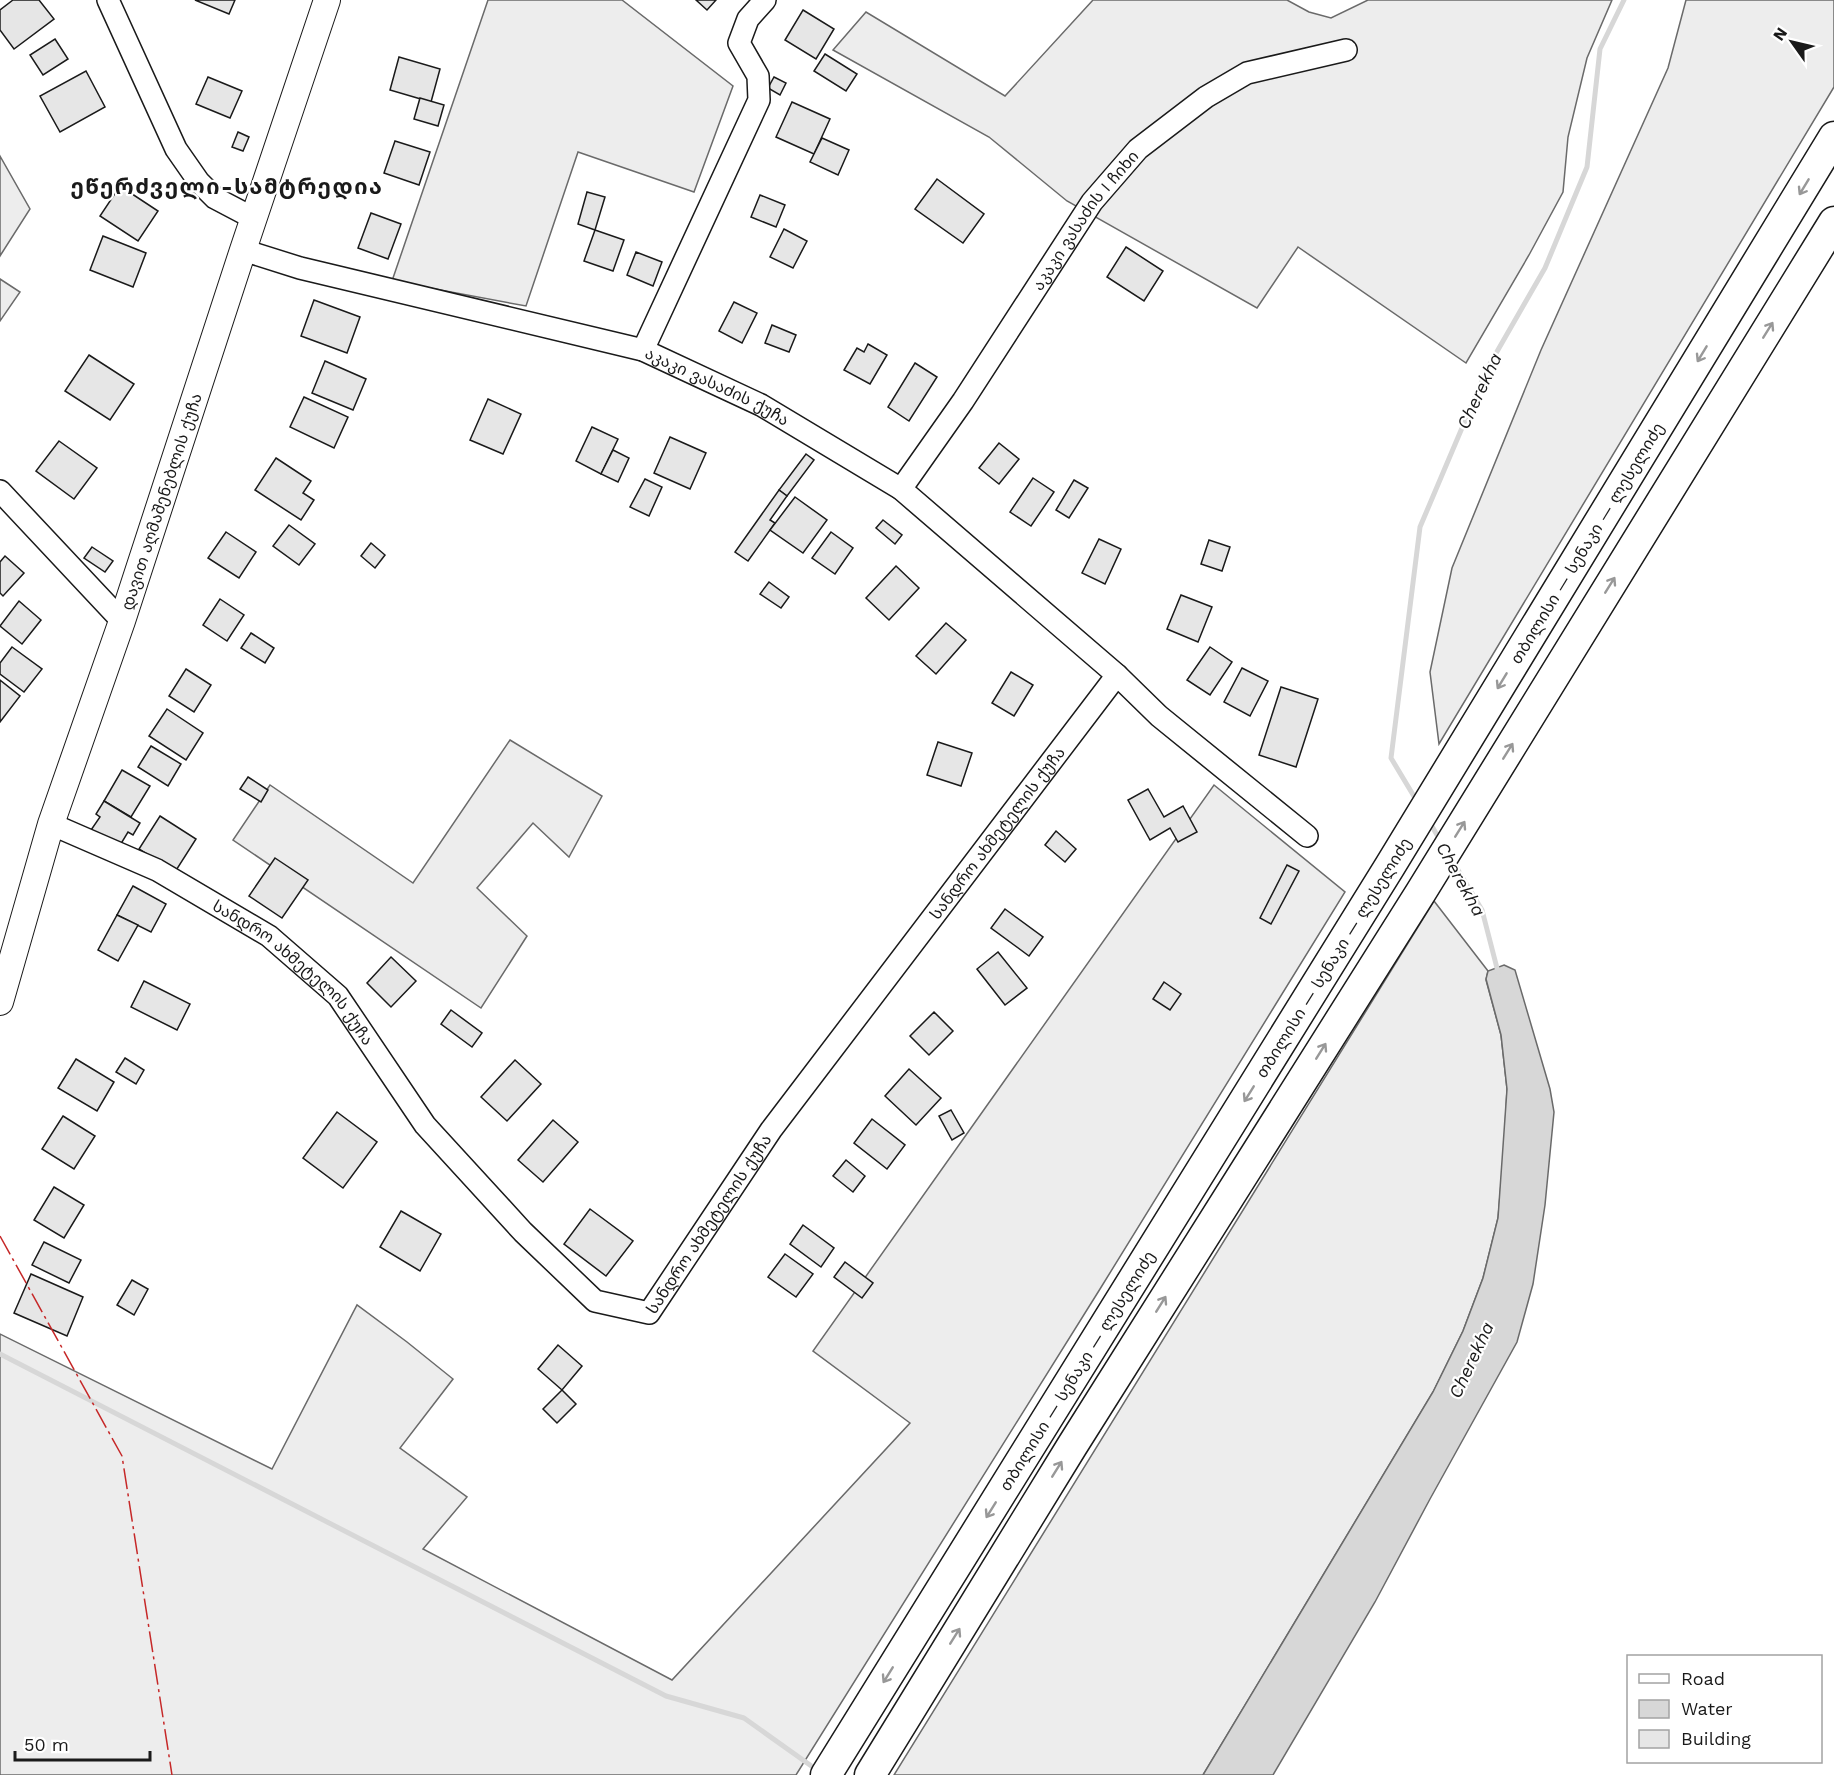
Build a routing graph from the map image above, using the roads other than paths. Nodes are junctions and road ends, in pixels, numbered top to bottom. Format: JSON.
{"nodes":[{"id":1,"x":108,"y":0,"type":"edge"},
{"id":2,"x":327,"y":0,"type":"edge"},
{"id":3,"x":765,"y":0,"type":"edge"},
{"id":4,"x":1346,"y":50,"type":"dead end"},
{"id":5,"x":1834,"y":137,"type":"edge"},
{"id":6,"x":253,"y":218,"type":"junction"},
{"id":7,"x":1834,"y":222,"type":"edge"},
{"id":8,"x":243,"y":250,"type":"junction"},
{"id":9,"x":643,"y":350,"type":"junction"},
{"id":10,"x":901,"y":489,"type":"junction"},
{"id":11,"x":0,"y":491,"type":"edge"},
{"id":12,"x":122,"y":621,"type":"junction"},
{"id":13,"x":1117,"y":675,"type":"junction"},
{"id":14,"x":51,"y":824,"type":"junction"},
{"id":15,"x":1307,"y":836,"type":"dead end"},
{"id":16,"x":0,"y":1002,"type":"edge"},
{"id":17,"x":826,"y":1775,"type":"edge"},
{"id":18,"x":870,"y":1775,"type":"edge"}],
"edges":[{"from":1,"to":6,"type":"street"},
{"from":2,"to":6,"type":"main road","name":"დავით აღმაშენებლის ქუჩა"},
{"from":3,"to":9,"type":"street"},
{"from":4,"to":10,"type":"street","name":"აკაკი ვასაძის I ჩიხი"},
{"from":5,"to":17,"type":"highway","name":"თბილისი — სენაკი — ლესელიძე","one_way":true},
{"from":6,"to":8,"type":"main road","name":"დავით აღმაშენებლის ქუჩა"},
{"from":18,"to":7,"type":"highway","one_way":true},
{"from":8,"to":9,"type":"street","name":"აკაკი ვასაძის ქუჩა"},
{"from":8,"to":12,"type":"main road","name":"დავით აღმაშენებლის ქუჩა"},
{"from":9,"to":10,"type":"street","name":"აკაკი ვასაძის ქუჩა"},
{"from":10,"to":13,"type":"street","name":"აკაკი ვასაძის ქუჩა"},
{"from":11,"to":12,"type":"street"},
{"from":12,"to":14,"type":"main road","name":"დავით აღმაშენებლის ქუჩა"},
{"from":13,"to":14,"type":"street","name":"სანდრო ახმეტელის ქუჩა"},
{"from":13,"to":15,"type":"street","name":"აკაკი ვასაძის ქუჩა"},
{"from":14,"to":16,"type":"main road","name":"დავით აღმაშენებლის ქუჩა"}]}
